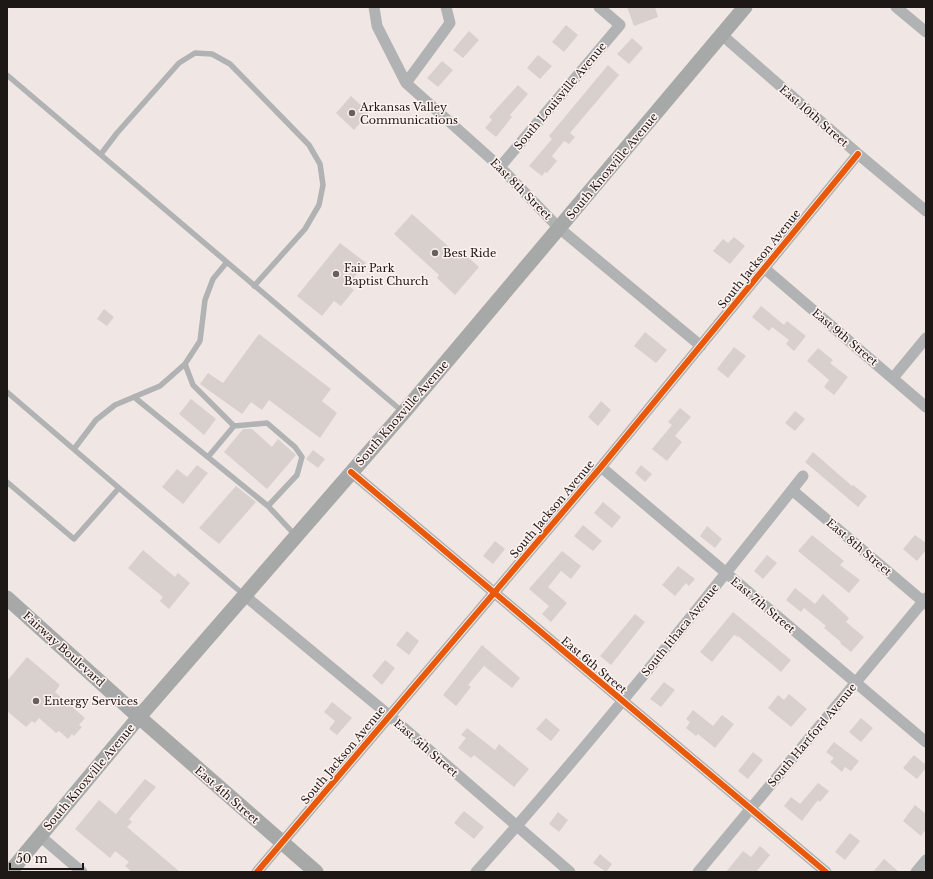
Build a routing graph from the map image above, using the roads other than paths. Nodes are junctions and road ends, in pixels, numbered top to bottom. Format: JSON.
{"nodes":[{"id":1,"x":374,"y":7,"type":"edge"},
{"id":2,"x":446,"y":7,"type":"edge"},
{"id":3,"x":599,"y":7,"type":"edge"},
{"id":4,"x":746,"y":7,"type":"edge"},
{"id":5,"x":896,"y":7,"type":"edge"},
{"id":6,"x":926,"y":32,"type":"edge"},
{"id":7,"x":722,"y":35,"type":"junction"},
{"id":8,"x":7,"y":74,"type":"edge"},
{"id":9,"x":406,"y":84,"type":"junction"},
{"id":10,"x":101,"y":154,"type":"junction"},
{"id":11,"x":858,"y":154,"type":"junction"},
{"id":12,"x":500,"y":167,"type":"junction"},
{"id":13,"x":926,"y":211,"type":"edge"},
{"id":14,"x":559,"y":228,"type":"junction"},
{"id":15,"x":227,"y":262,"type":"junction"},
{"id":16,"x":764,"y":268,"type":"junction"},
{"id":17,"x":254,"y":286,"type":"junction"},
{"id":18,"x":926,"y":338,"type":"edge"},
{"id":19,"x":701,"y":346,"type":"junction"},
{"id":20,"x":185,"y":364,"type":"junction"},
{"id":21,"x":893,"y":378,"type":"junction"},
{"id":22,"x":7,"y":392,"type":"edge"},
{"id":23,"x":134,"y":397,"type":"junction"},
{"id":24,"x":926,"y":406,"type":"edge"},
{"id":25,"x":404,"y":412,"type":"junction"},
{"id":26,"x":234,"y":426,"type":"junction"},
{"id":27,"x":74,"y":449,"type":"junction"},
{"id":28,"x":208,"y":457,"type":"junction"},
{"id":29,"x":601,"y":467,"type":"junction"},
{"id":30,"x":350,"y":472,"type":"junction"},
{"id":31,"x":803,"y":476,"type":"dead end"},
{"id":32,"x":7,"y":482,"type":"edge"},
{"id":33,"x":120,"y":488,"type":"junction"},
{"id":34,"x":792,"y":490,"type":"junction"},
{"id":35,"x":268,"y":506,"type":"junction"},
{"id":36,"x":296,"y":536,"type":"junction"},
{"id":37,"x":726,"y":573,"type":"junction"},
{"id":38,"x":494,"y":593,"type":"junction"},
{"id":39,"x":244,"y":595,"type":"junction"},
{"id":40,"x":7,"y":598,"type":"edge"},
{"id":41,"x":925,"y":601,"type":"edge"},
{"id":42,"x":856,"y":683,"type":"junction"},
{"id":43,"x":622,"y":701,"type":"junction"},
{"id":44,"x":390,"y":716,"type":"junction"},
{"id":45,"x":139,"y":717,"type":"junction"},
{"id":46,"x":926,"y":742,"type":"edge"},
{"id":47,"x":751,"y":809,"type":"junction"},
{"id":48,"x":516,"y":827,"type":"junction"},
{"id":49,"x":40,"y":836,"type":"junction"},
{"id":50,"x":281,"y":843,"type":"junction"},
{"id":51,"x":926,"y":860,"type":"edge"},
{"id":52,"x":10,"y":872,"type":"edge"},
{"id":53,"x":82,"y":872,"type":"edge"},
{"id":54,"x":257,"y":872,"type":"edge"},
{"id":55,"x":316,"y":872,"type":"edge"},
{"id":56,"x":476,"y":872,"type":"edge"},
{"id":57,"x":570,"y":872,"type":"edge"},
{"id":58,"x":698,"y":872,"type":"edge"},
{"id":59,"x":826,"y":872,"type":"edge"},
{"id":60,"x":916,"y":872,"type":"edge"}],
"edges":[{"from":1,"to":9,"type":"street","name":"East 8th Street"},
{"from":2,"to":9,"type":"street"},
{"from":3,"to":12,"type":"street","name":"South Louisville Avenue"},
{"from":4,"to":7,"type":"main road","name":"South Knoxville Avenue"},
{"from":5,"to":6,"type":"street"},
{"from":7,"to":11,"type":"street","name":"East 10th Street"},
{"from":7,"to":14,"type":"main road","name":"South Knoxville Avenue"},
{"from":8,"to":10,"type":"lane"},
{"from":9,"to":12,"type":"street","name":"East 8th Street"},
{"from":10,"to":15,"type":"lane"},
{"from":10,"to":17,"type":"lane"},
{"from":11,"to":13,"type":"street","name":"East 10th Street"},
{"from":11,"to":16,"type":"street","name":"South Jackson Avenue"},
{"from":12,"to":14,"type":"street","name":"East 8th Street"},
{"from":14,"to":19,"type":"street","name":"East 8th Street"},
{"from":14,"to":25,"type":"main road","name":"South Knoxville Avenue"},
{"from":15,"to":17,"type":"lane"},
{"from":15,"to":20,"type":"lane"},
{"from":16,"to":19,"type":"street","name":"South Jackson Avenue"},
{"from":16,"to":21,"type":"street","name":"East 9th Street"},
{"from":17,"to":25,"type":"lane"},
{"from":18,"to":21,"type":"street"},
{"from":19,"to":29,"type":"street","name":"South Jackson Avenue"},
{"from":20,"to":23,"type":"lane"},
{"from":20,"to":26,"type":"lane"},
{"from":21,"to":24,"type":"street","name":"East 9th Street"},
{"from":22,"to":27,"type":"lane"},
{"from":23,"to":27,"type":"lane"},
{"from":23,"to":28,"type":"lane"},
{"from":25,"to":30,"type":"main road","name":"South Knoxville Avenue"},
{"from":26,"to":28,"type":"lane"},
{"from":26,"to":35,"type":"lane"},
{"from":27,"to":33,"type":"lane"},
{"from":28,"to":35,"type":"lane"},
{"from":29,"to":37,"type":"street","name":"East 7th Street"},
{"from":29,"to":38,"type":"street","name":"South Jackson Avenue"},
{"from":30,"to":36,"type":"main road","name":"South Knoxville Avenue"},
{"from":30,"to":38,"type":"street","name":"East 6th Street"},
{"from":31,"to":34,"type":"street","name":"South Ithaca Avenue"},
{"from":32,"to":33,"type":"lane"},
{"from":33,"to":39,"type":"lane"},
{"from":34,"to":37,"type":"street","name":"South Ithaca Avenue"},
{"from":34,"to":41,"type":"street","name":"East 8th Street"},
{"from":35,"to":36,"type":"lane"},
{"from":36,"to":39,"type":"main road","name":"South Knoxville Avenue"},
{"from":37,"to":42,"type":"street","name":"East 7th Street"},
{"from":37,"to":43,"type":"street","name":"South Ithaca Avenue"},
{"from":38,"to":43,"type":"street","name":"East 6th Street"},
{"from":38,"to":44,"type":"street","name":"South Jackson Avenue"},
{"from":39,"to":44,"type":"street","name":"East 5th Street"},
{"from":39,"to":45,"type":"main road","name":"South Knoxville Avenue"},
{"from":40,"to":45,"type":"main road","name":"Fairway Boulevard"},
{"from":41,"to":42,"type":"street","name":"South Hartford Avenue"},
{"from":42,"to":46,"type":"street","name":"East 7th Street"},
{"from":42,"to":47,"type":"street","name":"South Hartford Avenue"},
{"from":43,"to":47,"type":"street","name":"East 6th Street"},
{"from":43,"to":48,"type":"street","name":"South Ithaca Avenue"},
{"from":44,"to":48,"type":"street","name":"East 5th Street"},
{"from":44,"to":50,"type":"street","name":"South Jackson Avenue"},
{"from":45,"to":49,"type":"main road","name":"South Knoxville Avenue"},
{"from":45,"to":50,"type":"main road","name":"East 4th Street"},
{"from":47,"to":58,"type":"street","name":"South Hartford Avenue"},
{"from":47,"to":59,"type":"street","name":"East 6th Street"},
{"from":48,"to":56,"type":"street","name":"South Ithaca Avenue"},
{"from":48,"to":57,"type":"street","name":"East 5th Street"},
{"from":49,"to":52,"type":"main road","name":"South Knoxville Avenue"},
{"from":49,"to":53,"type":"street"},
{"from":50,"to":54,"type":"street","name":"South Jackson Avenue"},
{"from":50,"to":55,"type":"main road","name":"East 4th Street"},
{"from":51,"to":60,"type":"street"}]}
